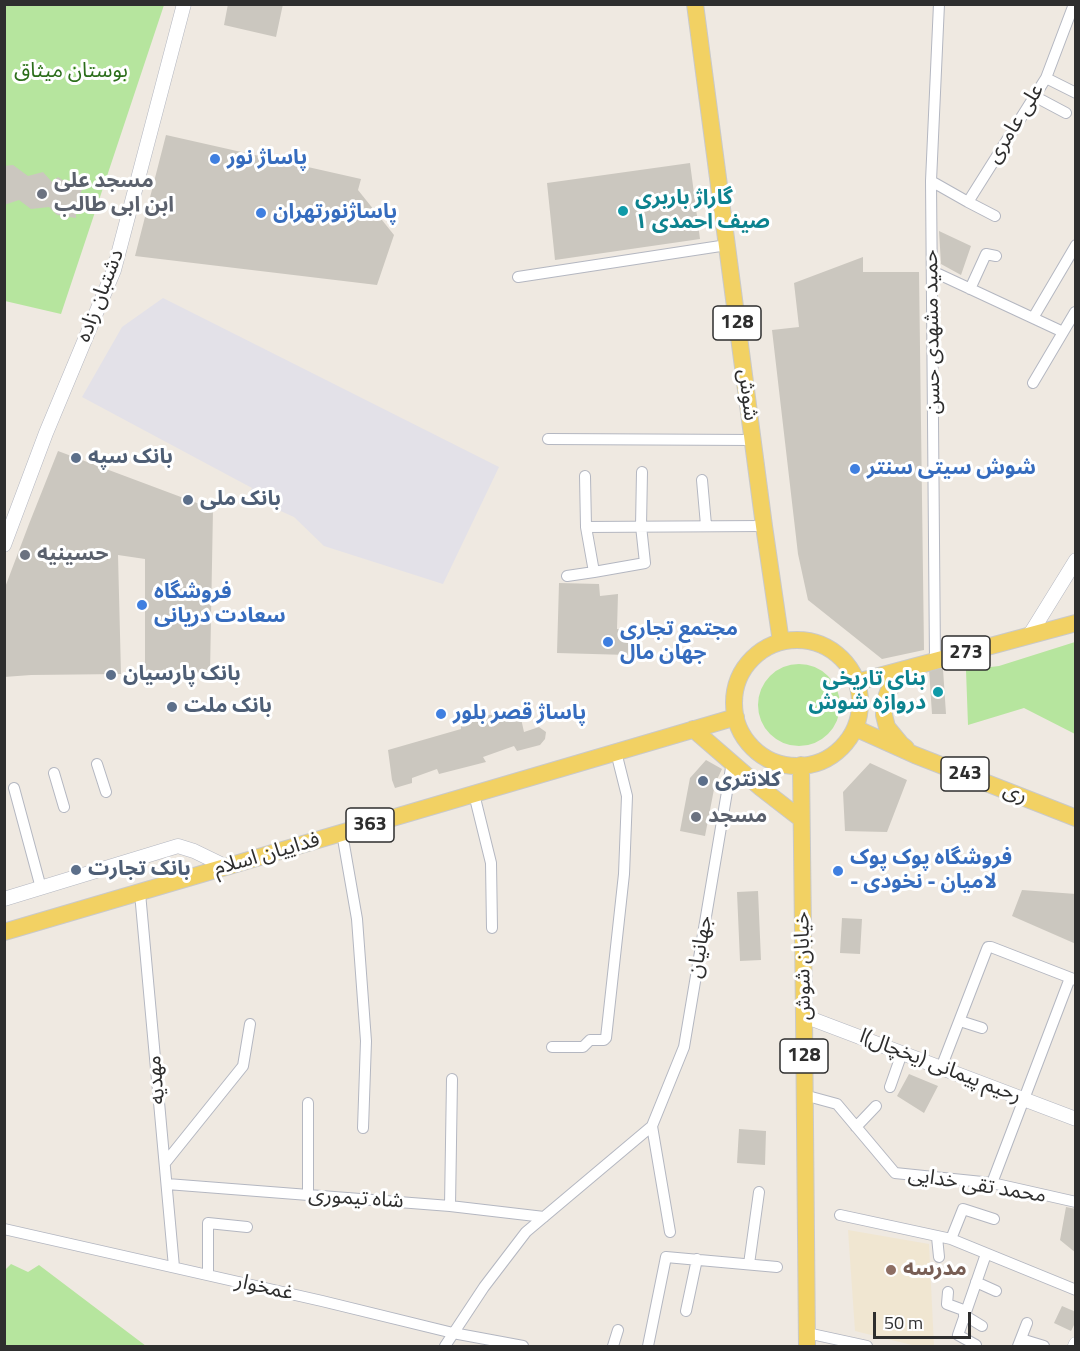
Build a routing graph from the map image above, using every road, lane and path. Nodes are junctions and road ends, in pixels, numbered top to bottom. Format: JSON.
{"nodes":[{"id":1,"x":184,"y":4,"type":"edge"},
{"id":2,"x":695,"y":4,"type":"edge"},
{"id":3,"x":939,"y":4,"type":"edge"},
{"id":4,"x":1074,"y":4,"type":"edge"},
{"id":5,"x":1046,"y":78,"type":"junction"},
{"id":6,"x":1076,"y":93,"type":"edge"},
{"id":7,"x":1034,"y":96,"type":"junction"},
{"id":8,"x":1066,"y":113,"type":"dead end"},
{"id":9,"x":931,"y":181,"type":"junction"},
{"id":10,"x":968,"y":202,"type":"junction"},
{"id":11,"x":995,"y":216,"type":"dead end"},
{"id":12,"x":1076,"y":244,"type":"edge"},
{"id":13,"x":727,"y":245,"type":"junction"},
{"id":14,"x":996,"y":256,"type":"dead end"},
{"id":15,"x":932,"y":271,"type":"junction"},
{"id":16,"x":518,"y":277,"type":"dead end"},
{"id":17,"x":970,"y":288,"type":"junction"},
{"id":18,"x":1075,"y":312,"type":"edge"},
{"id":19,"x":1033,"y":318,"type":"junction"},
{"id":20,"x":1064,"y":332,"type":"junction"},
{"id":21,"x":1033,"y":383,"type":"dead end"},
{"id":22,"x":548,"y":440,"type":"dead end"},
{"id":23,"x":752,"y":440,"type":"junction"},
{"id":24,"x":642,"y":472,"type":"dead end"},
{"id":25,"x":585,"y":476,"type":"dead end"},
{"id":26,"x":702,"y":480,"type":"dead end"},
{"id":27,"x":706,"y":525,"type":"junction"},
{"id":28,"x":586,"y":526,"type":"junction"},
{"id":29,"x":641,"y":526,"type":"junction"},
{"id":30,"x":764,"y":526,"type":"junction"},
{"id":31,"x":4,"y":545,"type":"edge"},
{"id":32,"x":1076,"y":560,"type":"edge"},
{"id":33,"x":594,"y":572,"type":"junction"},
{"id":34,"x":567,"y":576,"type":"dead end"},
{"id":35,"x":1076,"y":623,"type":"edge"},
{"id":36,"x":1029,"y":636,"type":"junction"},
{"id":37,"x":781,"y":642,"type":"junction"},
{"id":38,"x":936,"y":661,"type":"junction"},
{"id":39,"x":914,"y":666,"type":"junction"},
{"id":40,"x":857,"y":682,"type":"junction"},
{"id":41,"x":736,"y":717,"type":"junction"},
{"id":42,"x":855,"y":728,"type":"junction"},
{"id":43,"x":693,"y":729,"type":"junction"},
{"id":44,"x":616,"y":752,"type":"junction"},
{"id":45,"x":915,"y":755,"type":"junction"},
{"id":46,"x":732,"y":762,"type":"junction"},
{"id":47,"x":97,"y":764,"type":"dead end"},
{"id":48,"x":801,"y":765,"type":"junction"},
{"id":49,"x":54,"y":773,"type":"dead end"},
{"id":50,"x":14,"y":788,"type":"dead end"},
{"id":51,"x":106,"y":792,"type":"dead end"},
{"id":52,"x":474,"y":794,"type":"junction"},
{"id":53,"x":64,"y":807,"type":"dead end"},
{"id":54,"x":1076,"y":818,"type":"edge"},
{"id":55,"x":801,"y":819,"type":"junction"},
{"id":56,"x":342,"y":833,"type":"junction"},
{"id":57,"x":227,"y":867,"type":"junction"},
{"id":58,"x":41,"y":888,"type":"junction"},
{"id":59,"x":140,"y":893,"type":"junction"},
{"id":60,"x":4,"y":899,"type":"edge"},
{"id":61,"x":492,"y":928,"type":"dead end"},
{"id":62,"x":4,"y":932,"type":"edge"},
{"id":63,"x":1073,"y":979,"type":"edge"},
{"id":64,"x":804,"y":1016,"type":"junction"},
{"id":65,"x":960,"y":1021,"type":"junction"},
{"id":66,"x":250,"y":1024,"type":"dead end"},
{"id":67,"x":982,"y":1028,"type":"dead end"},
{"id":68,"x":552,"y":1047,"type":"dead end"},
{"id":69,"x":903,"y":1053,"type":"junction"},
{"id":70,"x":941,"y":1068,"type":"junction"},
{"id":71,"x":452,"y":1079,"type":"dead end"},
{"id":72,"x":890,"y":1086,"type":"dead end"},
{"id":73,"x":804,"y":1095,"type":"junction"},
{"id":74,"x":1023,"y":1099,"type":"junction"},
{"id":75,"x":308,"y":1103,"type":"dead end"},
{"id":76,"x":876,"y":1106,"type":"dead end"},
{"id":77,"x":1076,"y":1119,"type":"edge"},
{"id":78,"x":652,"y":1126,"type":"junction"},
{"id":79,"x":856,"y":1127,"type":"junction"},
{"id":80,"x":363,"y":1128,"type":"dead end"},
{"id":81,"x":165,"y":1163,"type":"junction"},
{"id":82,"x":992,"y":1183,"type":"junction"},
{"id":83,"x":167,"y":1184,"type":"junction"},
{"id":84,"x":759,"y":1192,"type":"dead end"},
{"id":85,"x":308,"y":1195,"type":"junction"},
{"id":86,"x":1076,"y":1202,"type":"edge"},
{"id":87,"x":450,"y":1206,"type":"junction"},
{"id":88,"x":840,"y":1215,"type":"dead end"},
{"id":89,"x":544,"y":1217,"type":"junction"},
{"id":90,"x":994,"y":1219,"type":"dead end"},
{"id":91,"x":247,"y":1227,"type":"dead end"},
{"id":92,"x":6,"y":1231,"type":"edge"},
{"id":93,"x":670,"y":1232,"type":"dead end"},
{"id":94,"x":937,"y":1237,"type":"junction"},
{"id":95,"x":951,"y":1239,"type":"junction"},
{"id":96,"x":986,"y":1254,"type":"junction"},
{"id":97,"x":939,"y":1257,"type":"dead end"},
{"id":98,"x":697,"y":1259,"type":"junction"},
{"id":99,"x":748,"y":1264,"type":"junction"},
{"id":100,"x":174,"y":1267,"type":"junction"},
{"id":101,"x":777,"y":1267,"type":"dead end"},
{"id":102,"x":208,"y":1275,"type":"junction"},
{"id":103,"x":976,"y":1282,"type":"junction"},
{"id":104,"x":1076,"y":1290,"type":"edge"},
{"id":105,"x":996,"y":1291,"type":"dead end"},
{"id":106,"x":948,"y":1292,"type":"dead end"},
{"id":107,"x":686,"y":1311,"type":"dead end"},
{"id":108,"x":965,"y":1313,"type":"junction"},
{"id":109,"x":1027,"y":1323,"type":"dead end"},
{"id":110,"x":982,"y":1326,"type":"dead end"},
{"id":111,"x":618,"y":1330,"type":"dead end"},
{"id":112,"x":453,"y":1333,"type":"junction"},
{"id":113,"x":807,"y":1340,"type":"edge"},
{"id":114,"x":963,"y":1343,"type":"edge"},
{"id":115,"x":1019,"y":1343,"type":"edge"},
{"id":116,"x":498,"y":1344,"type":"edge"},
{"id":117,"x":976,"y":1344,"type":"dead end"},
{"id":118,"x":865,"y":1346,"type":"edge"},
{"id":119,"x":445,"y":1347,"type":"edge"},
{"id":120,"x":523,"y":1347,"type":"edge"},
{"id":121,"x":613,"y":1347,"type":"edge"},
{"id":122,"x":648,"y":1347,"type":"edge"},
{"id":123,"x":1044,"y":1347,"type":"edge"}],
"edges":[{"from":1,"to":31,"type":"street","name":"دشتبان زاده"},
{"from":2,"to":13,"type":"main road","name":"شوش","number":"128"},
{"from":3,"to":9,"type":"street","name":"حمید مشهدی حسن"},
{"from":4,"to":5,"type":"street","name":"علی عامری"},
{"from":5,"to":6,"type":"street"},
{"from":5,"to":7,"type":"street","name":"علی عامری"},
{"from":7,"to":8,"type":"street"},
{"from":7,"to":10,"type":"street","name":"علی عامری"},
{"from":9,"to":10,"type":"street"},
{"from":9,"to":15,"type":"street","name":"حمید مشهدی حسن"},
{"from":10,"to":11,"type":"street"},
{"from":12,"to":19,"type":"street"},
{"from":13,"to":16,"type":"street"},
{"from":13,"to":23,"type":"main road","name":"شوش","number":"128"},
{"from":14,"to":17,"type":"street"},
{"from":15,"to":17,"type":"street"},
{"from":15,"to":38,"type":"street","name":"حمید مشهدی حسن"},
{"from":17,"to":19,"type":"street"},
{"from":18,"to":20,"type":"street"},
{"from":19,"to":20,"type":"street"},
{"from":20,"to":21,"type":"street"},
{"from":22,"to":23,"type":"street"},
{"from":23,"to":30,"type":"main road","name":"شوش","number":"128"},
{"from":24,"to":29,"type":"street"},
{"from":25,"to":28,"type":"street"},
{"from":26,"to":27,"type":"street"},
{"from":27,"to":29,"type":"street"},
{"from":27,"to":30,"type":"street"},
{"from":28,"to":29,"type":"street"},
{"from":28,"to":33,"type":"street"},
{"from":29,"to":33,"type":"street"},
{"from":30,"to":37,"type":"main road","name":"شوش","number":"128"},
{"from":32,"to":36,"type":"street"},
{"from":33,"to":34,"type":"street"},
{"from":35,"to":36,"type":"main road","number":"273"},
{"from":36,"to":38,"type":"main road","number":"273"},
{"from":37,"to":40,"type":"main road"},
{"from":37,"to":41,"type":"main road"},
{"from":38,"to":39,"type":"main road","number":"273"},
{"from":39,"to":40,"type":"main road","number":"273"},
{"from":39,"to":45,"type":"main road"},
{"from":40,"to":42,"type":"main road"},
{"from":41,"to":43,"type":"main road","name":"فداییان اسلام","number":"363"},
{"from":41,"to":48,"type":"main road"},
{"from":42,"to":45,"type":"main road","name":"ری","number":"243"},
{"from":42,"to":48,"type":"main road"},
{"from":43,"to":44,"type":"main road","name":"فداییان اسلام","number":"363"},
{"from":43,"to":46,"type":"main road"},
{"from":44,"to":52,"type":"main road","name":"فداییان اسلام","number":"363"},
{"from":44,"to":68,"type":"street"},
{"from":45,"to":54,"type":"main road","name":"ری","number":"243"},
{"from":46,"to":55,"type":"main road"},
{"from":46,"to":78,"type":"street","name":"جهانیان"},
{"from":47,"to":51,"type":"street"},
{"from":48,"to":55,"type":"main road","name":"خیابان شوش","number":"128"},
{"from":49,"to":53,"type":"street"},
{"from":50,"to":58,"type":"street"},
{"from":52,"to":56,"type":"main road","name":"فداییان اسلام","number":"363"},
{"from":52,"to":61,"type":"street"},
{"from":55,"to":64,"type":"main road","name":"خیابان شوش","number":"128"},
{"from":56,"to":57,"type":"main road","name":"فداییان اسلام","number":"363"},
{"from":56,"to":80,"type":"street"},
{"from":57,"to":58,"type":"street"},
{"from":57,"to":59,"type":"main road","name":"فداییان اسلام","number":"363"},
{"from":58,"to":60,"type":"street"},
{"from":59,"to":62,"type":"main road","name":"فداییان اسلام","number":"363"},
{"from":59,"to":81,"type":"street","name":"مهدیه"},
{"from":63,"to":65,"type":"street"},
{"from":63,"to":74,"type":"street"},
{"from":64,"to":69,"type":"street","name":"رحیم پیمانی (یخچال)ا"},
{"from":64,"to":73,"type":"main road","name":"خیابان شوش","number":"128"},
{"from":65,"to":67,"type":"street"},
{"from":65,"to":70,"type":"street"},
{"from":66,"to":81,"type":"street"},
{"from":69,"to":70,"type":"street","name":"رحیم پیمانی (یخچال)ا"},
{"from":69,"to":72,"type":"street"},
{"from":70,"to":74,"type":"street","name":"رحیم پیمانی (یخچال)ا"},
{"from":71,"to":87,"type":"street"},
{"from":73,"to":79,"type":"street","name":"محمد تقی خدایی"},
{"from":73,"to":113,"type":"main road","name":"خیابان شوش","number":"128"},
{"from":74,"to":77,"type":"street","name":"رحیم پیمانی (یخچال)ا"},
{"from":74,"to":82,"type":"street"},
{"from":75,"to":85,"type":"street"},
{"from":76,"to":79,"type":"street"},
{"from":78,"to":89,"type":"street","name":"جهانیان"},
{"from":78,"to":93,"type":"street"},
{"from":79,"to":82,"type":"street","name":"محمد تقی خدایی"},
{"from":81,"to":83,"type":"street","name":"مهدیه"},
{"from":82,"to":86,"type":"street","name":"محمد تقی خدایی"},
{"from":83,"to":85,"type":"street","name":"شاه تیموری"},
{"from":83,"to":100,"type":"street","name":"مهدیه"},
{"from":84,"to":99,"type":"street"},
{"from":85,"to":87,"type":"street","name":"شاه تیموری"},
{"from":87,"to":89,"type":"street","name":"شاه تیموری"},
{"from":88,"to":94,"type":"street"},
{"from":89,"to":112,"type":"street","name":"جهانیان"},
{"from":90,"to":95,"type":"street"},
{"from":91,"to":102,"type":"street"},
{"from":92,"to":100,"type":"street","name":"غمخوار"},
{"from":94,"to":95,"type":"street"},
{"from":94,"to":97,"type":"street"},
{"from":95,"to":96,"type":"street"},
{"from":96,"to":103,"type":"street"},
{"from":96,"to":104,"type":"street"},
{"from":98,"to":99,"type":"street"},
{"from":98,"to":107,"type":"street"},
{"from":98,"to":122,"type":"street"},
{"from":99,"to":101,"type":"street"},
{"from":100,"to":102,"type":"street","name":"غمخوار"},
{"from":102,"to":112,"type":"street","name":"غمخوار"},
{"from":103,"to":105,"type":"street"},
{"from":103,"to":108,"type":"street"},
{"from":106,"to":108,"type":"street"},
{"from":108,"to":110,"type":"street"},
{"from":108,"to":114,"type":"street"},
{"from":109,"to":115,"type":"street"},
{"from":111,"to":121,"type":"street"},
{"from":112,"to":116,"type":"street","name":"غمخوار"},
{"from":112,"to":119,"type":"street","name":"جهانیان"},
{"from":113,"to":118,"type":"street"},
{"from":114,"to":117,"type":"street"},
{"from":115,"to":123,"type":"street"},
{"from":116,"to":120,"type":"street","name":"غمخوار"}]}
